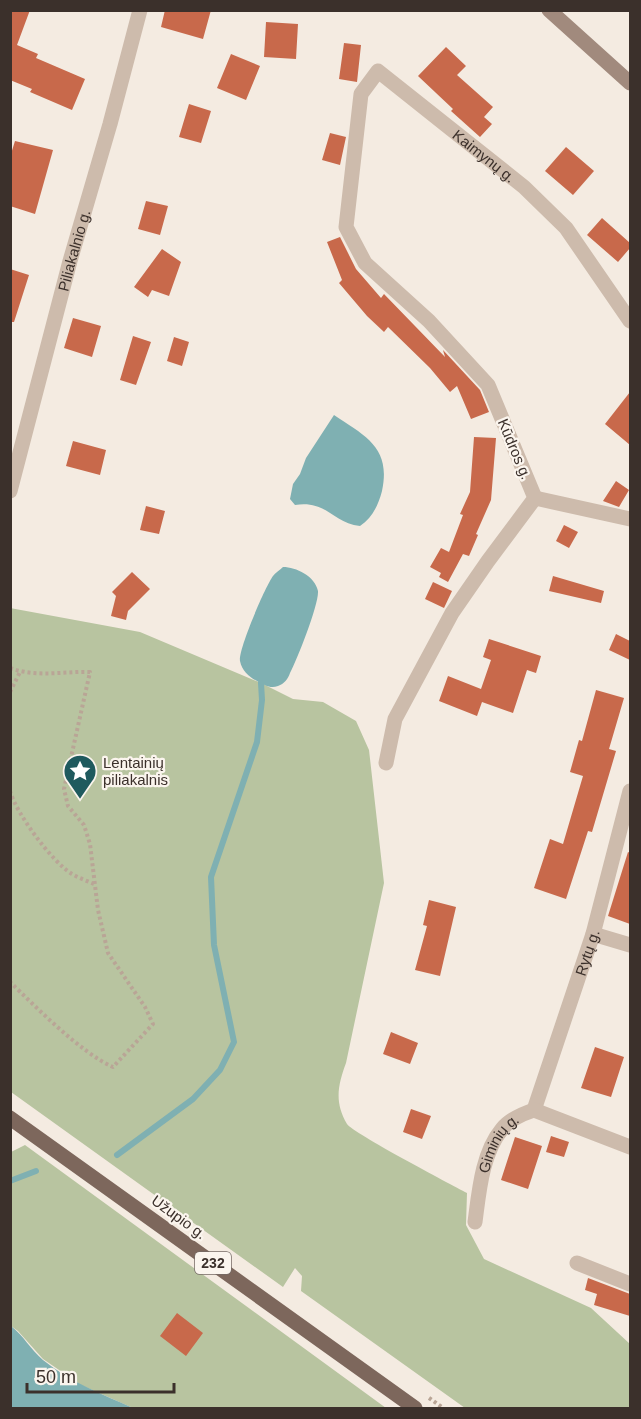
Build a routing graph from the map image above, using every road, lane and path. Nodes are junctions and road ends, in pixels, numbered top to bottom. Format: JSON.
{"nodes":[{"id":1,"x":140,"y":10,"type":"edge"},
{"id":2,"x":549,"y":10,"type":"edge"},
{"id":3,"x":630,"y":83,"type":"edge"},
{"id":4,"x":353,"y":151,"type":"joint"},
{"id":5,"x":630,"y":321,"type":"edge"},
{"id":6,"x":10,"y":491,"type":"edge"},
{"id":7,"x":535,"y":498,"type":"junction"},
{"id":8,"x":630,"y":519,"type":"edge"},
{"id":9,"x":10,"y":668,"type":"edge"},
{"id":10,"x":20,"y":672,"type":"junction"},
{"id":11,"x":10,"y":692,"type":"edge"},
{"id":12,"x":386,"y":763,"type":"dead end"},
{"id":13,"x":10,"y":790,"type":"edge"},
{"id":14,"x":630,"y":791,"type":"edge"},
{"id":15,"x":94,"y":884,"type":"junction"},
{"id":16,"x":593,"y":934,"type":"junction"},
{"id":17,"x":630,"y":945,"type":"edge"},
{"id":18,"x":10,"y":982,"type":"edge"},
{"id":19,"x":534,"y":1110,"type":"junction"},
{"id":20,"x":10,"y":1118,"type":"edge"},
{"id":21,"x":630,"y":1147,"type":"edge"},
{"id":22,"x":474,"y":1222,"type":"dead end"},
{"id":23,"x":577,"y":1263,"type":"dead end"},
{"id":24,"x":630,"y":1284,"type":"edge"},
{"id":25,"x":415,"y":1408,"type":"edge"}],
"edges":[{"from":1,"to":6,"type":"street","name":"Piliakalnio g."},
{"from":2,"to":3,"type":"main road"},
{"from":4,"to":5,"type":"street","name":"Kaimynų g."},
{"from":4,"to":7,"type":"street","name":"Kūdros g."},
{"from":7,"to":8,"type":"street"},
{"from":7,"to":12,"type":"street","name":"Kūdros g."},
{"from":9,"to":10,"type":"path"},
{"from":10,"to":11,"type":"path"},
{"from":10,"to":15,"type":"path"},
{"from":13,"to":15,"type":"path"},
{"from":14,"to":16,"type":"street","name":"Rytų g."},
{"from":15,"to":18,"type":"path"},
{"from":16,"to":17,"type":"street"},
{"from":16,"to":19,"type":"street","name":"Rytų g."},
{"from":19,"to":21,"type":"street","name":"Giminių g."},
{"from":19,"to":22,"type":"street","name":"Giminių g."},
{"from":20,"to":25,"type":"main road","name":"Užupio g.","number":"232"},
{"from":23,"to":24,"type":"street"}]}
